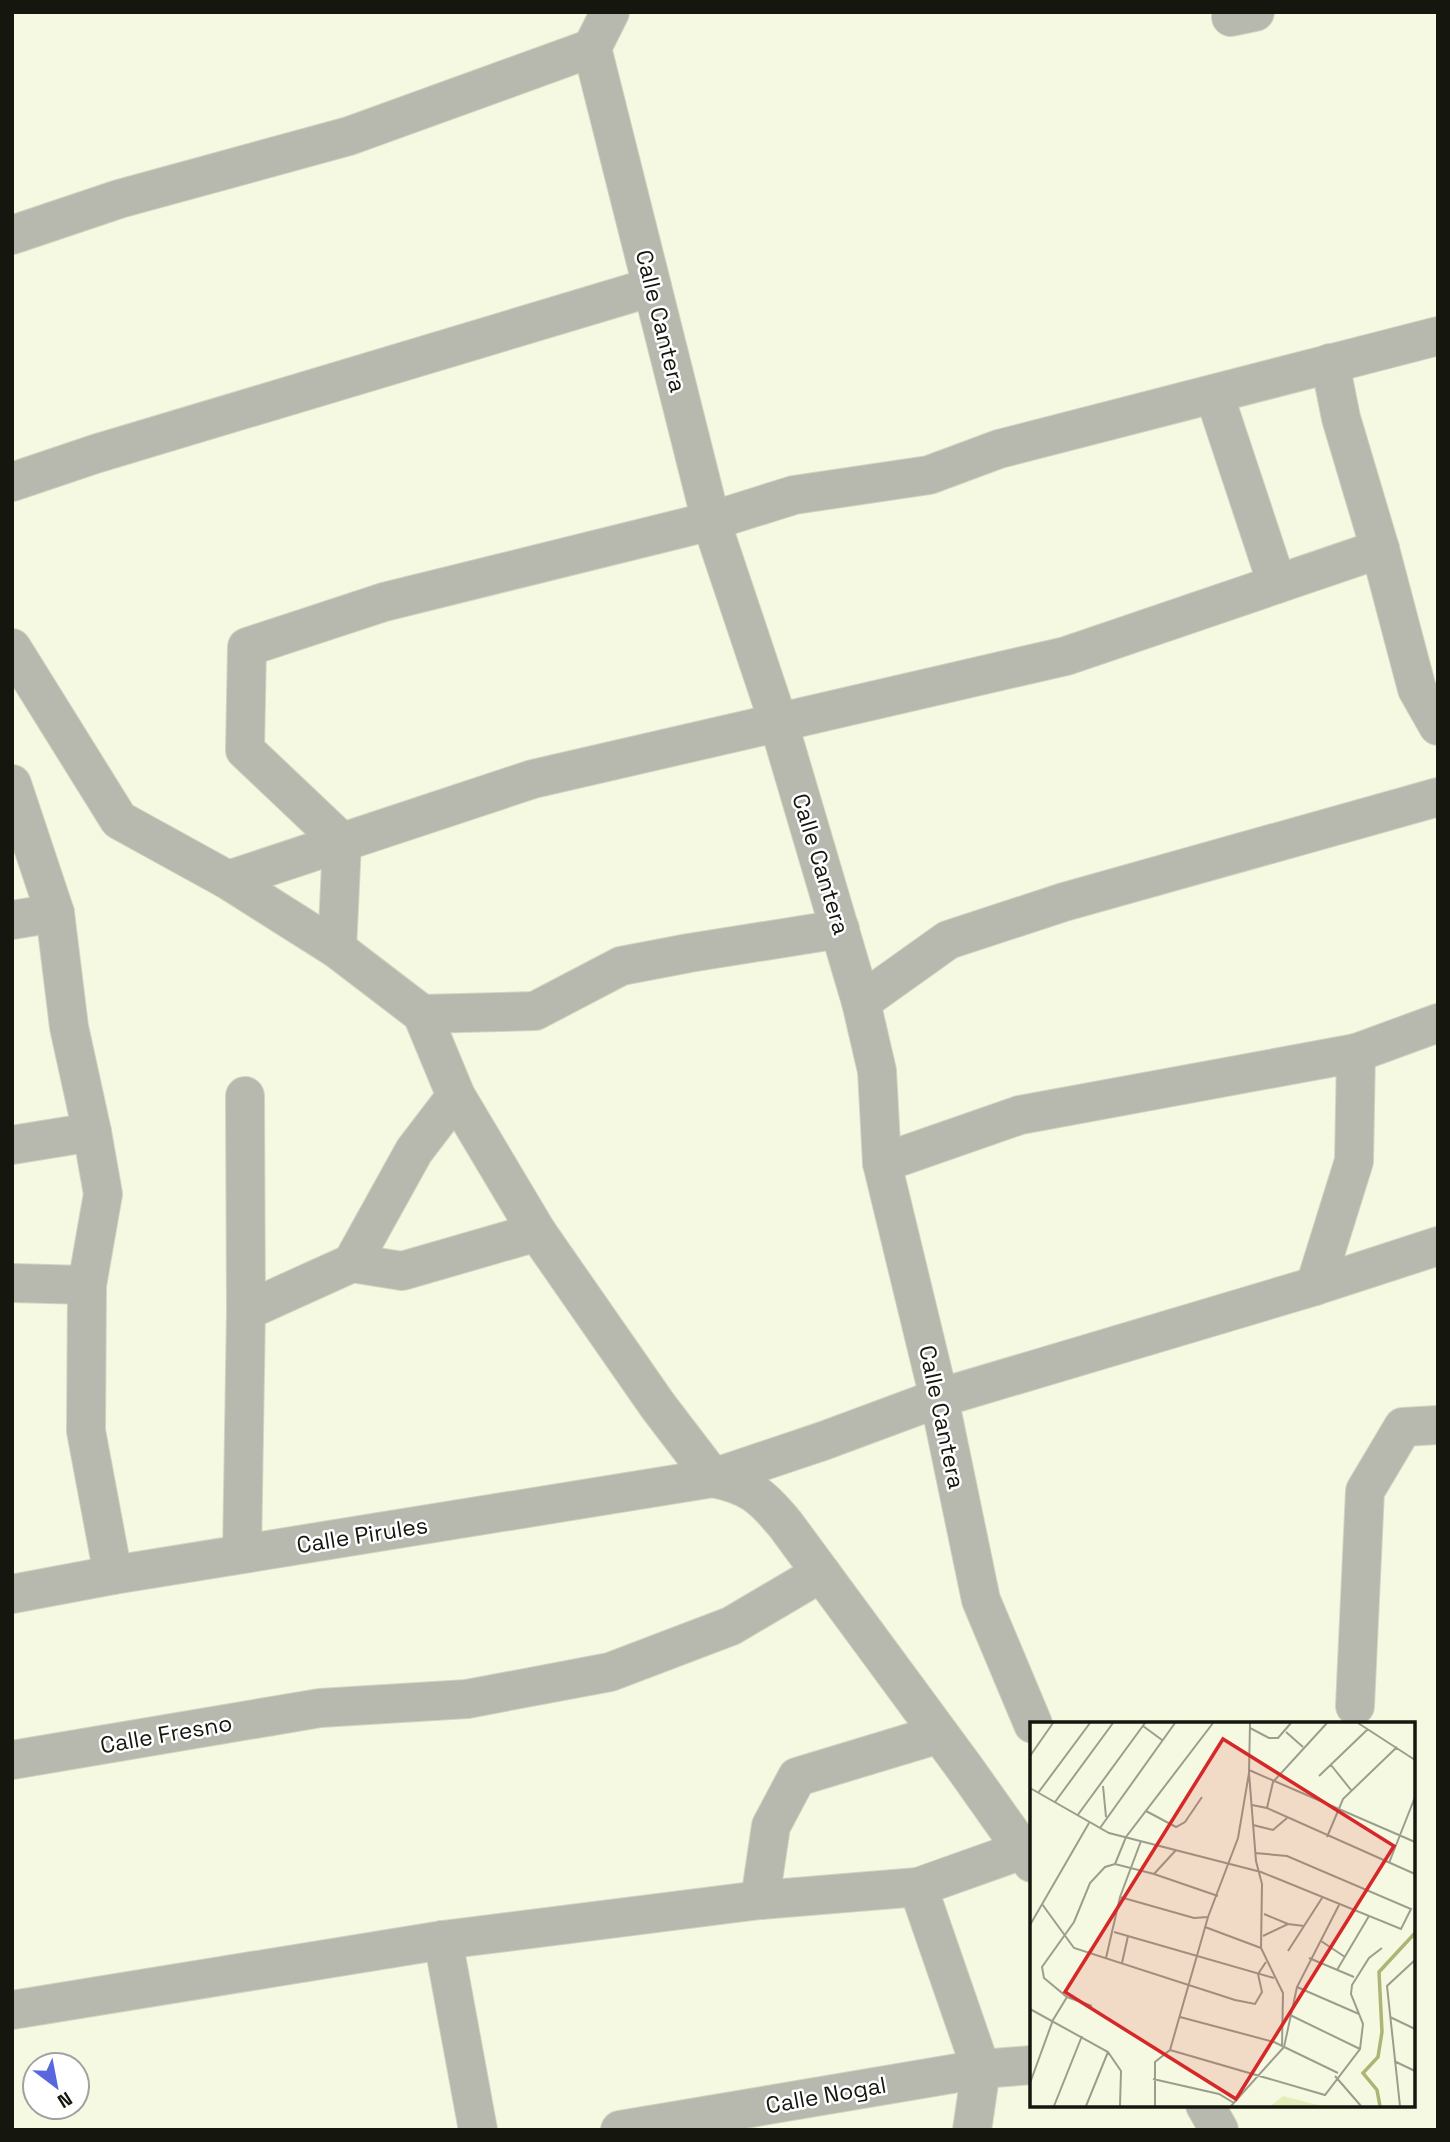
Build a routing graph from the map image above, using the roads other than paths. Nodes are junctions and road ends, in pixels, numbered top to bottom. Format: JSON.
{"nodes":[{"id":1,"x":610,"y":12,"type":"edge"},
{"id":2,"x":592,"y":48,"type":"junction"},
{"id":3,"x":12,"y":235,"type":"edge"},
{"id":4,"x":652,"y":287,"type":"junction"},
{"id":5,"x":1438,"y":336,"type":"edge"},
{"id":6,"x":1330,"y":363,"type":"junction"},
{"id":7,"x":1213,"y":394,"type":"junction"},
{"id":8,"x":12,"y":482,"type":"edge"},
{"id":9,"x":711,"y":520,"type":"junction"},
{"id":10,"x":1380,"y":549,"type":"junction"},
{"id":11,"x":1277,"y":584,"type":"junction"},
{"id":12,"x":12,"y":648,"type":"edge"},
{"id":13,"x":778,"y":721,"type":"junction"},
{"id":14,"x":1438,"y":726,"type":"edge"},
{"id":15,"x":12,"y":784,"type":"edge"},
{"id":16,"x":1438,"y":797,"type":"edge"},
{"id":17,"x":342,"y":842,"type":"junction"},
{"id":18,"x":228,"y":880,"type":"junction"},
{"id":19,"x":55,"y":913,"type":"junction"},
{"id":20,"x":12,"y":920,"type":"edge"},
{"id":21,"x":840,"y":929,"type":"junction"},
{"id":22,"x":337,"y":948,"type":"junction"},
{"id":23,"x":862,"y":1002,"type":"junction"},
{"id":24,"x":422,"y":1014,"type":"junction"},
{"id":25,"x":1438,"y":1023,"type":"edge"},
{"id":26,"x":1356,"y":1053,"type":"junction"},
{"id":27,"x":245,"y":1096,"type":"dead end"},
{"id":28,"x":456,"y":1096,"type":"junction"},
{"id":29,"x":92,"y":1132,"type":"junction"},
{"id":30,"x":12,"y":1145,"type":"edge"},
{"id":31,"x":882,"y":1163,"type":"junction"},
{"id":32,"x":537,"y":1232,"type":"junction"},
{"id":33,"x":1438,"y":1247,"type":"edge"},
{"id":34,"x":352,"y":1263,"type":"junction"},
{"id":35,"x":12,"y":1283,"type":"edge"},
{"id":36,"x":87,"y":1285,"type":"junction"},
{"id":37,"x":1315,"y":1286,"type":"junction"},
{"id":38,"x":246,"y":1311,"type":"junction"},
{"id":39,"x":939,"y":1398,"type":"junction"},
{"id":40,"x":1438,"y":1425,"type":"edge"},
{"id":41,"x":713,"y":1478,"type":"junction"},
{"id":42,"x":242,"y":1554,"type":"junction"},
{"id":43,"x":821,"y":1573,"type":"junction"},
{"id":44,"x":113,"y":1575,"type":"junction"},
{"id":45,"x":12,"y":1594,"type":"edge"},
{"id":46,"x":1354,"y":1706,"type":"dead end"},
{"id":47,"x":1032,"y":1722,"type":"edge"},
{"id":48,"x":939,"y":1734,"type":"junction"},
{"id":49,"x":12,"y":1760,"type":"edge"},
{"id":50,"x":1027,"y":1856,"type":"edge"},
{"id":51,"x":918,"y":1887,"type":"junction"},
{"id":52,"x":760,"y":1900,"type":"junction"},
{"id":53,"x":443,"y":1940,"type":"junction"},
{"id":54,"x":12,"y":2010,"type":"edge"},
{"id":55,"x":1030,"y":2065,"type":"edge"},
{"id":56,"x":981,"y":2069,"type":"junction"},
{"id":57,"x":1206,"y":2107,"type":"edge"},
{"id":58,"x":478,"y":2130,"type":"edge"},
{"id":59,"x":620,"y":2130,"type":"edge"},
{"id":60,"x":972,"y":2130,"type":"edge"},
{"id":61,"x":1219,"y":2130,"type":"edge"}],
"edges":[{"from":1,"to":2,"type":"street"},
{"from":2,"to":3,"type":"street"},
{"from":2,"to":4,"type":"street","name":"Calle Cantera"},
{"from":4,"to":8,"type":"street"},
{"from":4,"to":9,"type":"street","name":"Calle Cantera"},
{"from":5,"to":6,"type":"street"},
{"from":6,"to":7,"type":"street"},
{"from":6,"to":10,"type":"street"},
{"from":7,"to":9,"type":"street"},
{"from":7,"to":11,"type":"street"},
{"from":9,"to":13,"type":"street","name":"Calle Cantera"},
{"from":9,"to":17,"type":"street"},
{"from":10,"to":11,"type":"street"},
{"from":10,"to":14,"type":"street"},
{"from":11,"to":13,"type":"street"},
{"from":12,"to":18,"type":"street"},
{"from":13,"to":17,"type":"street"},
{"from":13,"to":21,"type":"street","name":"Calle Cantera"},
{"from":15,"to":19,"type":"street"},
{"from":16,"to":23,"type":"street"},
{"from":17,"to":18,"type":"street"},
{"from":17,"to":22,"type":"street"},
{"from":18,"to":22,"type":"street"},
{"from":19,"to":20,"type":"street"},
{"from":19,"to":29,"type":"street"},
{"from":21,"to":23,"type":"street","name":"Calle Cantera"},
{"from":21,"to":24,"type":"street"},
{"from":22,"to":24,"type":"street"},
{"from":23,"to":31,"type":"street","name":"Calle Cantera"},
{"from":24,"to":28,"type":"street"},
{"from":25,"to":26,"type":"street"},
{"from":26,"to":31,"type":"street"},
{"from":26,"to":37,"type":"street"},
{"from":27,"to":38,"type":"street"},
{"from":28,"to":32,"type":"street"},
{"from":28,"to":34,"type":"street"},
{"from":29,"to":30,"type":"street"},
{"from":29,"to":36,"type":"street"},
{"from":31,"to":39,"type":"street","name":"Calle Cantera"},
{"from":32,"to":34,"type":"street"},
{"from":32,"to":41,"type":"street"},
{"from":33,"to":37,"type":"street","name":"Calle Pirules"},
{"from":34,"to":38,"type":"street"},
{"from":35,"to":36,"type":"street"},
{"from":36,"to":44,"type":"street"},
{"from":37,"to":39,"type":"street","name":"Calle Pirules"},
{"from":38,"to":42,"type":"street"},
{"from":39,"to":41,"type":"street","name":"Calle Pirules"},
{"from":39,"to":47,"type":"street","name":"Calle Cantera"},
{"from":40,"to":46,"type":"street"},
{"from":41,"to":42,"type":"street","name":"Calle Pirules"},
{"from":41,"to":43,"type":"street"},
{"from":42,"to":44,"type":"street","name":"Calle Pirules"},
{"from":43,"to":48,"type":"street"},
{"from":43,"to":49,"type":"street","name":"Calle Fresno"},
{"from":44,"to":45,"type":"street","name":"Calle Pirules"},
{"from":48,"to":50,"type":"street"},
{"from":48,"to":52,"type":"street"},
{"from":50,"to":51,"type":"street"},
{"from":51,"to":52,"type":"street"},
{"from":51,"to":56,"type":"street"},
{"from":52,"to":53,"type":"street"},
{"from":53,"to":54,"type":"street"},
{"from":53,"to":58,"type":"street"},
{"from":55,"to":56,"type":"street","name":"Calle Nogal"},
{"from":56,"to":59,"type":"street","name":"Calle Nogal"},
{"from":56,"to":60,"type":"street"},
{"from":57,"to":61,"type":"street"}]}
